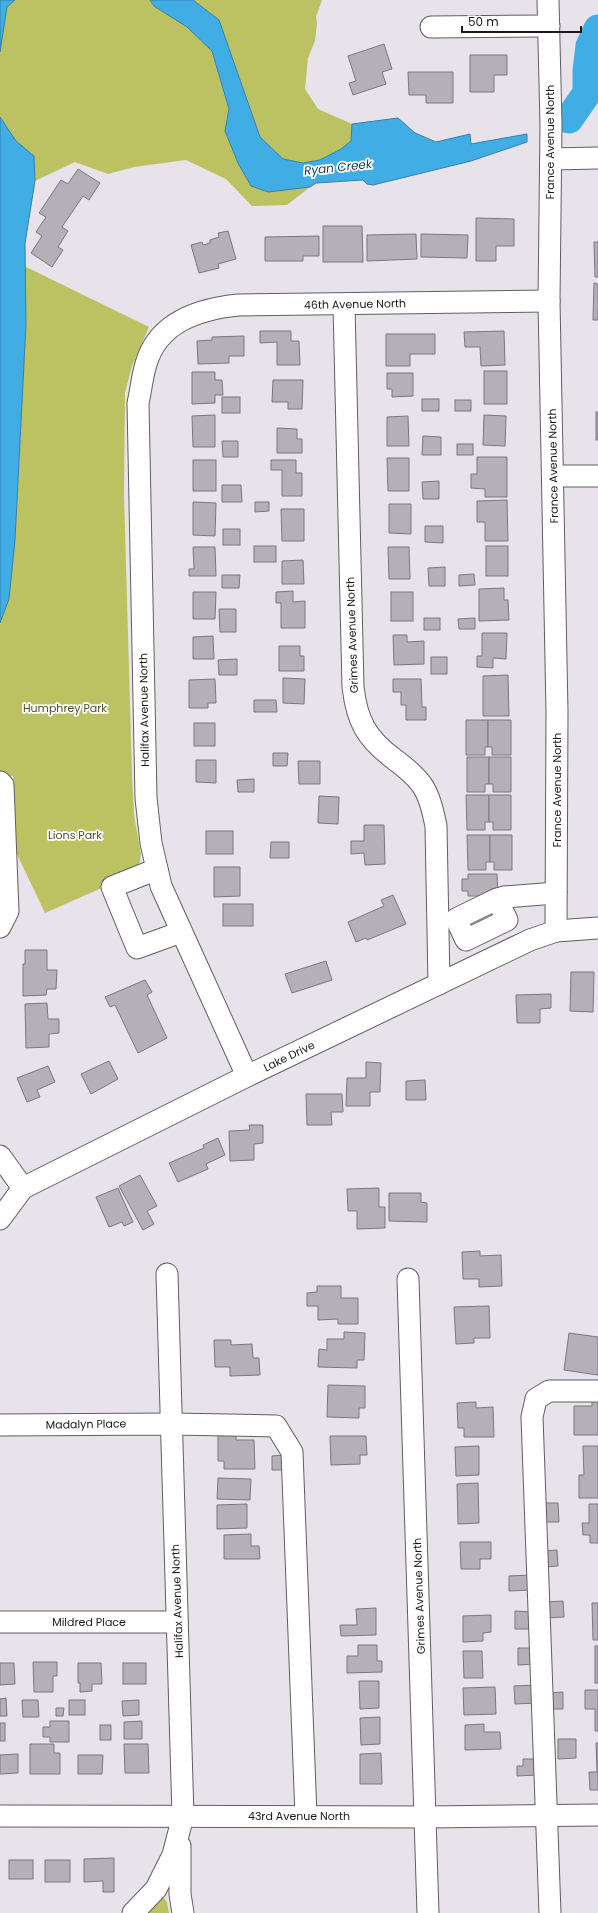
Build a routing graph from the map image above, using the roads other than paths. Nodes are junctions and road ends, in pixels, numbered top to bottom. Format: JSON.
{"nodes":[{"id":1,"x":548,"y":0,"type":"edge"},
{"id":2,"x":549,"y":26,"type":"junction"},
{"id":3,"x":431,"y":27,"type":"dead end"},
{"id":4,"x":595,"y":153,"type":"edge"},
{"id":5,"x":551,"y":159,"type":"junction"},
{"id":6,"x":549,"y":301,"type":"junction"},
{"id":7,"x":344,"y":305,"type":"junction"},
{"id":8,"x":166,"y":330,"type":"joint"},
{"id":9,"x":554,"y":476,"type":"junction"},
{"id":10,"x":598,"y":476,"type":"edge"},
{"id":11,"x":0,"y":782,"type":"edge"},
{"id":12,"x":3,"y":825,"type":"edge"},
{"id":13,"x":157,"y":869,"type":"junction"},
{"id":14,"x":556,"y":893,"type":"junction"},
{"id":15,"x":482,"y":919,"type":"junction"},
{"id":16,"x":447,"y":920,"type":"junction"},
{"id":17,"x":0,"y":927,"type":"edge"},
{"id":18,"x":598,"y":928,"type":"edge"},
{"id":19,"x":556,"y":931,"type":"junction"},
{"id":20,"x":181,"y":932,"type":"junction"},
{"id":21,"x":498,"y":954,"type":"junction"},
{"id":22,"x":439,"y":984,"type":"junction"},
{"id":23,"x":246,"y":1076,"type":"junction"},
{"id":24,"x":0,"y":1156,"type":"edge"},
{"id":25,"x":23,"y":1188,"type":"junction"},
{"id":26,"x":0,"y":1219,"type":"edge"},
{"id":27,"x":167,"y":1274,"type":"dead end"},
{"id":28,"x":408,"y":1279,"type":"dead end"},
{"id":29,"x":598,"y":1391,"type":"edge"},
{"id":30,"x":172,"y":1424,"type":"junction"},
{"id":31,"x":0,"y":1425,"type":"edge"},
{"id":32,"x":0,"y":1622,"type":"edge"},
{"id":33,"x":177,"y":1622,"type":"junction"},
{"id":34,"x":547,"y":1815,"type":"junction"},
{"id":35,"x":598,"y":1815,"type":"edge"},
{"id":36,"x":0,"y":1816,"type":"edge"},
{"id":37,"x":183,"y":1816,"type":"junction"},
{"id":38,"x":306,"y":1816,"type":"junction"},
{"id":39,"x":426,"y":1817,"type":"junction"},
{"id":40,"x":133,"y":1913,"type":"edge"},
{"id":41,"x":183,"y":1913,"type":"edge"},
{"id":42,"x":428,"y":1913,"type":"edge"},
{"id":43,"x":550,"y":1913,"type":"edge"}],
"edges":[{"from":1,"to":2,"type":"street","name":"France Avenue North"},
{"from":2,"to":3,"type":"street"},
{"from":2,"to":5,"type":"street","name":"France Avenue North"},
{"from":4,"to":5,"type":"street"},
{"from":5,"to":6,"type":"street","name":"France Avenue North"},
{"from":6,"to":7,"type":"street","name":"46th Avenue North"},
{"from":6,"to":9,"type":"street","name":"France Avenue North"},
{"from":7,"to":8,"type":"street","name":"46th Avenue North"},
{"from":7,"to":16,"type":"street","name":"Grimes Avenue North"},
{"from":8,"to":13,"type":"street","name":"Halifax Avenue North"},
{"from":9,"to":10,"type":"street"},
{"from":9,"to":14,"type":"street","name":"France Avenue North"},
{"from":11,"to":12,"type":"street"},
{"from":12,"to":17,"type":"street"},
{"from":13,"to":20,"type":"street","name":"Halifax Avenue North"},
{"from":13,"to":20,"type":"street"},
{"from":14,"to":15,"type":"street"},
{"from":14,"to":19,"type":"street","name":"France Avenue North"},
{"from":15,"to":16,"type":"street"},
{"from":15,"to":21,"type":"street"},
{"from":16,"to":22,"type":"street","name":"Grimes Avenue North"},
{"from":18,"to":19,"type":"street","name":"Lake Drive"},
{"from":19,"to":21,"type":"street","name":"Lake Drive"},
{"from":20,"to":23,"type":"street","name":"Halifax Avenue North"},
{"from":21,"to":22,"type":"street","name":"Lake Drive"},
{"from":22,"to":23,"type":"street","name":"Lake Drive"},
{"from":23,"to":25,"type":"street","name":"Lake Drive"},
{"from":24,"to":25,"type":"street"},
{"from":25,"to":26,"type":"street","name":"Lake Drive"},
{"from":27,"to":30,"type":"street","name":"Halifax Avenue North"},
{"from":28,"to":39,"type":"street","name":"Grimes Avenue North"},
{"from":29,"to":34,"type":"street"},
{"from":30,"to":31,"type":"street","name":"Madalyn Place"},
{"from":30,"to":33,"type":"street","name":"Halifax Avenue North"},
{"from":30,"to":38,"type":"street","name":"Madalyn Place"},
{"from":32,"to":33,"type":"street","name":"Mildred Place"},
{"from":33,"to":37,"type":"street","name":"Halifax Avenue North"},
{"from":34,"to":35,"type":"street","name":"43rd Avenue North"},
{"from":34,"to":39,"type":"street","name":"43rd Avenue North"},
{"from":34,"to":43,"type":"street"},
{"from":36,"to":37,"type":"street","name":"43rd Avenue North"},
{"from":37,"to":38,"type":"street","name":"43rd Avenue North"},
{"from":37,"to":40,"type":"street","name":"Halifax Avenue North"},
{"from":37,"to":41,"type":"street"},
{"from":38,"to":39,"type":"street","name":"43rd Avenue North"},
{"from":39,"to":42,"type":"street","name":"Grimes Avenue North"}]}
